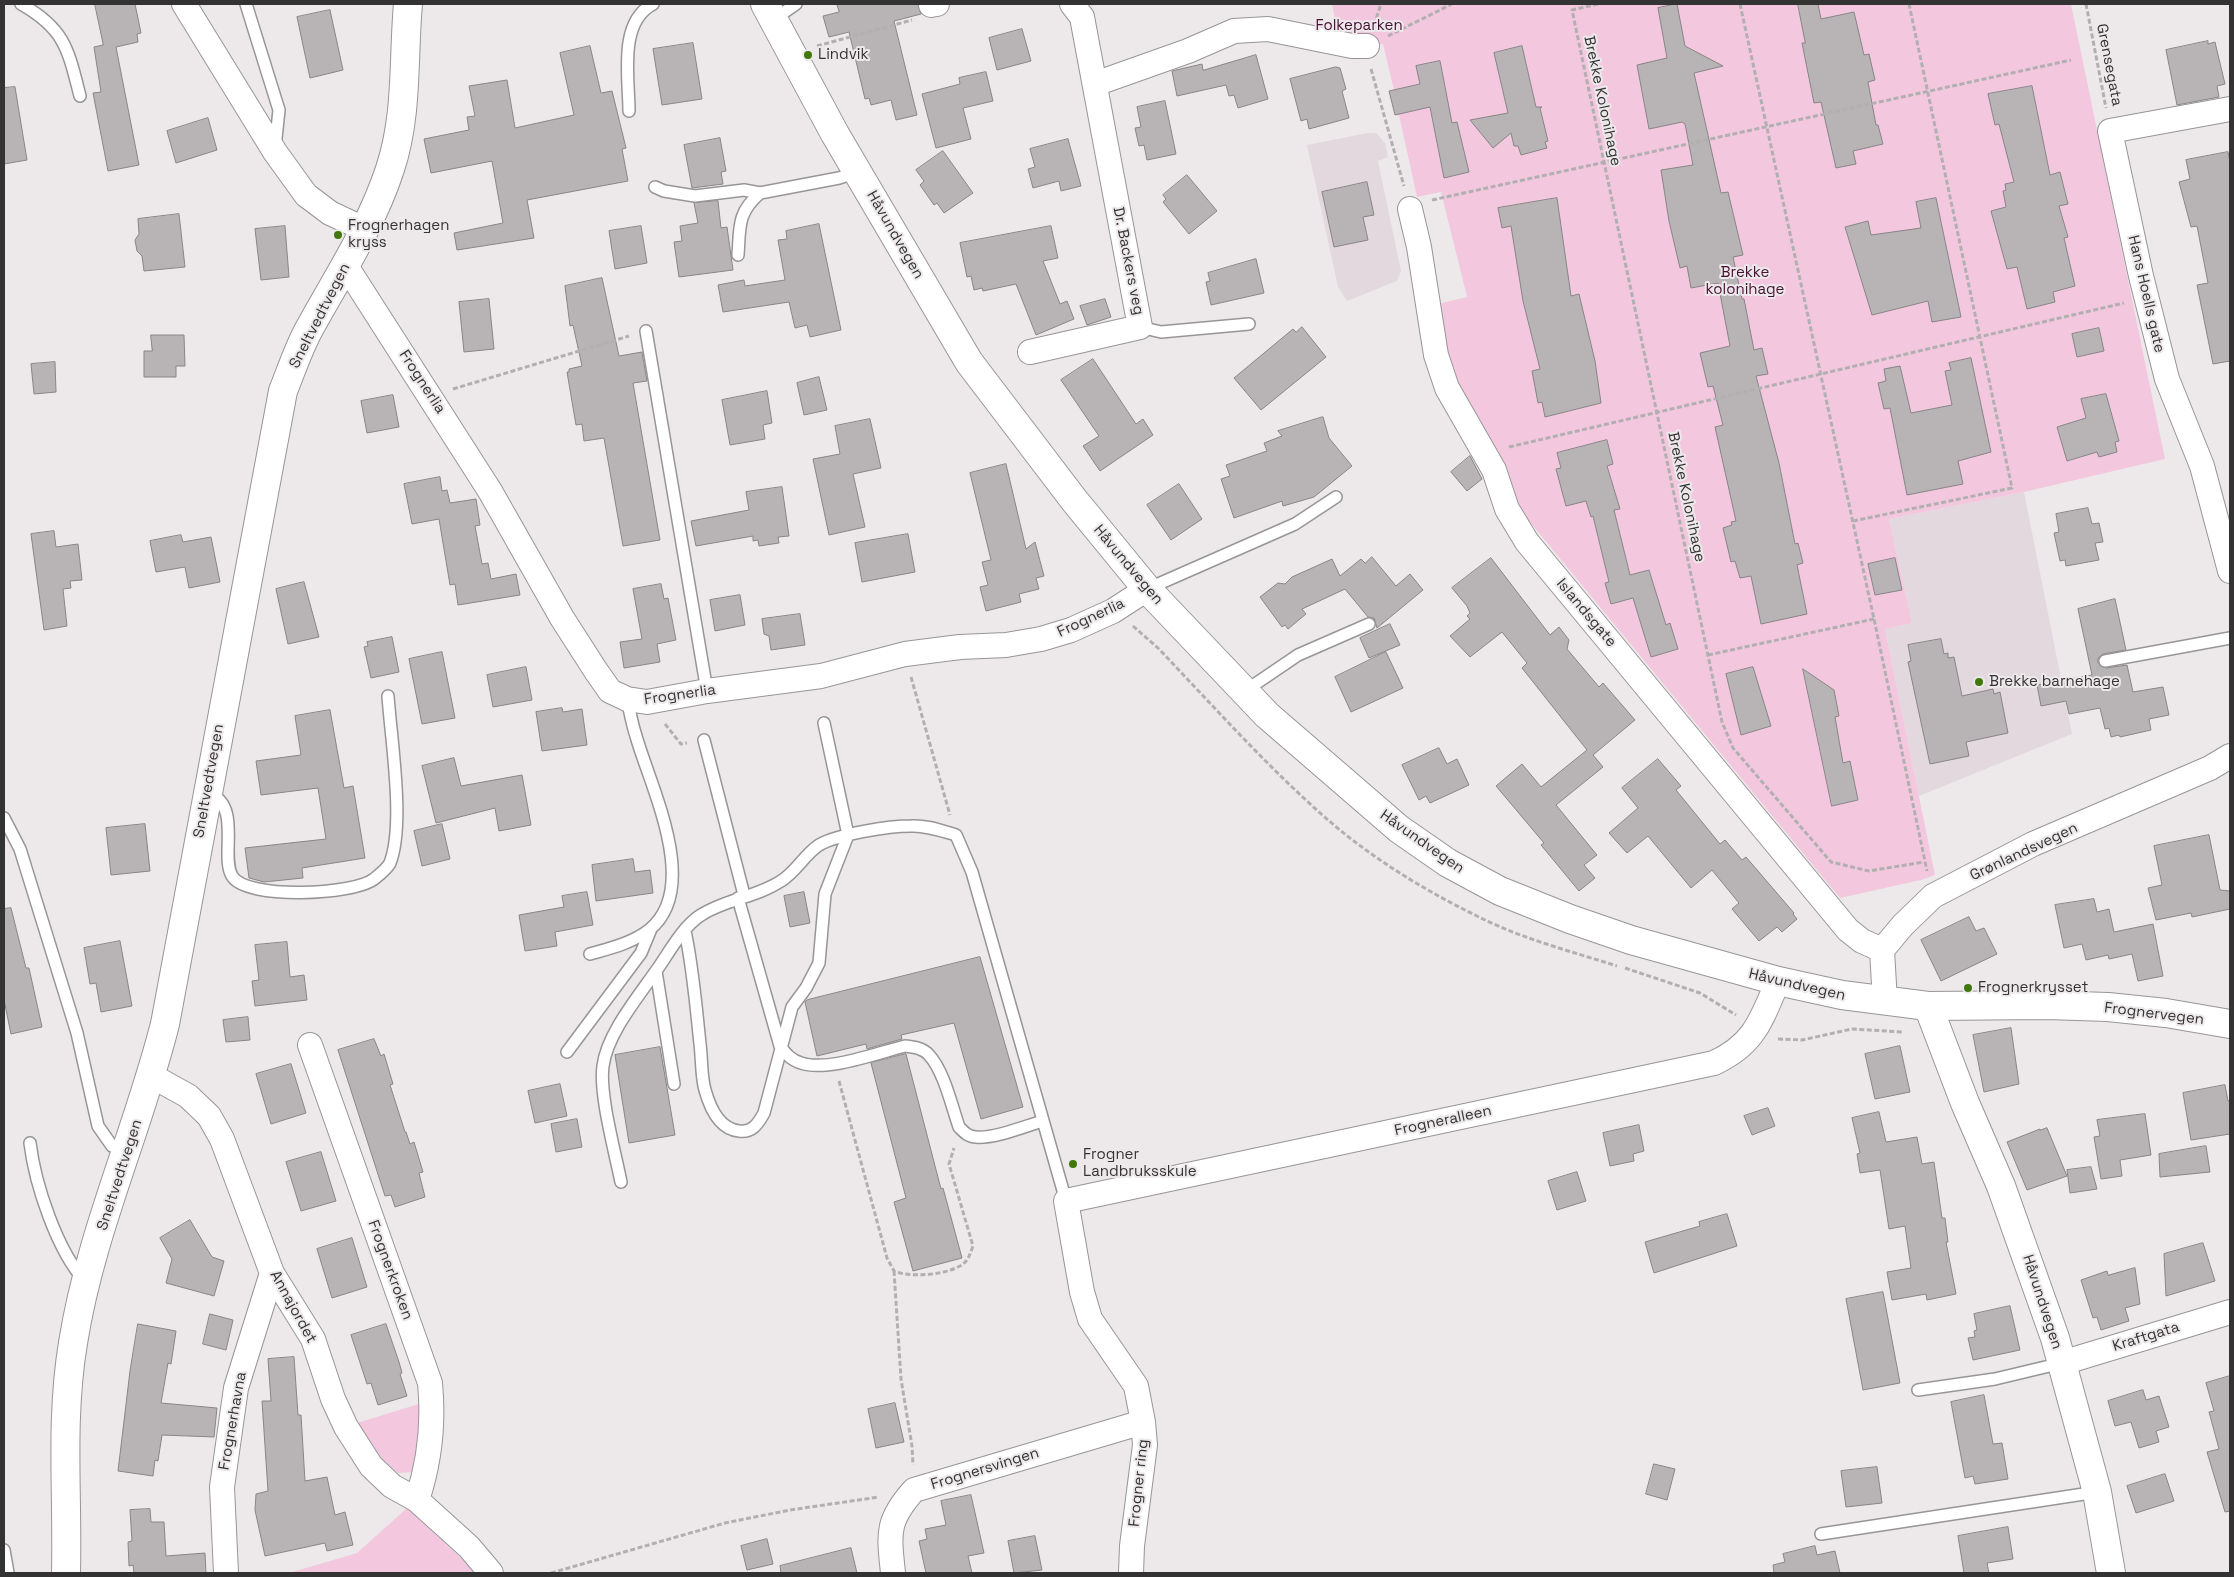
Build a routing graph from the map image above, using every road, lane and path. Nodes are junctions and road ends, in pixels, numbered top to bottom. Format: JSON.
{"nodes":[{"id":1,"x":21,"y":4,"type":"edge"},
{"id":2,"x":184,"y":4,"type":"edge"},
{"id":3,"x":246,"y":4,"type":"edge"},
{"id":4,"x":408,"y":4,"type":"edge"},
{"id":5,"x":653,"y":4,"type":"edge"},
{"id":6,"x":796,"y":4,"type":"edge"},
{"id":7,"x":934,"y":4,"type":"edge"},
{"id":8,"x":1072,"y":4,"type":"edge"},
{"id":9,"x":1452,"y":4,"type":"edge"},
{"id":10,"x":1598,"y":4,"type":"edge"},
{"id":11,"x":1740,"y":4,"type":"edge"},
{"id":12,"x":1909,"y":4,"type":"edge"},
{"id":13,"x":2086,"y":4,"type":"edge"},
{"id":14,"x":769,"y":12,"type":"edge"},
{"id":15,"x":1367,"y":46,"type":"junction"},
{"id":16,"x":791,"y":53,"type":"junction"},
{"id":17,"x":2071,"y":60,"type":"dead end"},
{"id":18,"x":1095,"y":84,"type":"junction"},
{"id":19,"x":1928,"y":92,"type":"junction"},
{"id":20,"x":80,"y":96,"type":"dead end"},
{"id":21,"x":2230,"y":109,"type":"edge"},
{"id":22,"x":629,"y":110,"type":"dead end"},
{"id":23,"x":1767,"y":126,"type":"junction"},
{"id":24,"x":2110,"y":131,"type":"junction"},
{"id":25,"x":275,"y":152,"type":"junction"},
{"id":26,"x":1604,"y":162,"type":"junction"},
{"id":27,"x":857,"y":172,"type":"junction"},
{"id":28,"x":655,"y":187,"type":"dead end"},
{"id":29,"x":760,"y":193,"type":"junction"},
{"id":30,"x":1410,"y":209,"type":"junction"},
{"id":31,"x":364,"y":229,"type":"junction"},
{"id":32,"x":738,"y":255,"type":"dead end"},
{"id":33,"x":346,"y":266,"type":"junction"},
{"id":34,"x":2146,"y":298,"type":"junction"},
{"id":35,"x":1249,"y":324,"type":"dead end"},
{"id":36,"x":1140,"y":327,"type":"junction"},
{"id":37,"x":646,"y":330,"type":"joint"},
{"id":38,"x":1980,"y":336,"type":"junction"},
{"id":39,"x":1030,"y":352,"type":"dead end"},
{"id":40,"x":1821,"y":373,"type":"junction"},
{"id":41,"x":431,"y":396,"type":"junction"},
{"id":42,"x":1657,"y":412,"type":"junction"},
{"id":43,"x":1484,"y":452,"type":"junction"},
{"id":44,"x":1336,"y":497,"type":"dead end"},
{"id":45,"x":1853,"y":521,"type":"junction"},
{"id":46,"x":2230,"y":571,"type":"edge"},
{"id":47,"x":1147,"y":589,"type":"junction"},
{"id":48,"x":1874,"y":619,"type":"junction"},
{"id":49,"x":1369,"y":624,"type":"dead end"},
{"id":50,"x":2230,"y":638,"type":"edge"},
{"id":51,"x":905,"y":654,"type":"junction"},
{"id":52,"x":1708,"y":655,"type":"junction"},
{"id":53,"x":2105,"y":661,"type":"dead end"},
{"id":54,"x":707,"y":691,"type":"junction"},
{"id":55,"x":1244,"y":691,"type":"junction"},
{"id":56,"x":388,"y":696,"type":"dead end"},
{"id":57,"x":637,"y":701,"type":"junction"},
{"id":58,"x":824,"y":723,"type":"dead end"},
{"id":59,"x":704,"y":740,"type":"joint"},
{"id":60,"x":2230,"y":756,"type":"edge"},
{"id":61,"x":208,"y":792,"type":"junction"},
{"id":62,"x":4,"y":818,"type":"edge"},
{"id":63,"x":956,"y":835,"type":"junction"},
{"id":64,"x":848,"y":836,"type":"junction"},
{"id":65,"x":1924,"y":862,"type":"junction"},
{"id":66,"x":1933,"y":896,"type":"junction"},
{"id":67,"x":741,"y":897,"type":"junction"},
{"id":68,"x":651,"y":929,"type":"junction"},
{"id":69,"x":685,"y":931,"type":"junction"},
{"id":70,"x":1882,"y":950,"type":"junction"},
{"id":71,"x":590,"y":954,"type":"dead end"},
{"id":72,"x":656,"y":971,"type":"junction"},
{"id":73,"x":1778,"y":982,"type":"junction"},
{"id":74,"x":1885,"y":1002,"type":"junction"},
{"id":75,"x":1928,"y":1006,"type":"junction"},
{"id":76,"x":2230,"y":1024,"type":"edge"},
{"id":77,"x":1757,"y":1030,"type":"junction"},
{"id":78,"x":1939,"y":1035,"type":"junction"},
{"id":79,"x":310,"y":1045,"type":"dead end"},
{"id":80,"x":780,"y":1046,"type":"junction"},
{"id":81,"x":567,"y":1052,"type":"dead end"},
{"id":82,"x":834,"y":1063,"type":"junction"},
{"id":83,"x":152,"y":1076,"type":"junction"},
{"id":84,"x":674,"y":1084,"type":"dead end"},
{"id":85,"x":1043,"y":1121,"type":"junction"},
{"id":86,"x":965,"y":1134,"type":"junction"},
{"id":87,"x":30,"y":1143,"type":"dead end"},
{"id":88,"x":126,"y":1154,"type":"junction"},
{"id":89,"x":621,"y":1182,"type":"dead end"},
{"id":90,"x":1066,"y":1201,"type":"junction"},
{"id":91,"x":894,"y":1271,"type":"junction"},
{"id":92,"x":272,"y":1272,"type":"junction"},
{"id":93,"x":86,"y":1282,"type":"junction"},
{"id":94,"x":2230,"y":1312,"type":"edge"},
{"id":95,"x":2062,"y":1363,"type":"junction"},
{"id":96,"x":1918,"y":1390,"type":"dead end"},
{"id":97,"x":1143,"y":1422,"type":"junction"},
{"id":98,"x":914,"y":1490,"type":"junction"},
{"id":99,"x":2097,"y":1492,"type":"junction"},
{"id":100,"x":417,"y":1500,"type":"junction"},
{"id":101,"x":1821,"y":1534,"type":"dead end"},
{"id":102,"x":4,"y":1550,"type":"edge"},
{"id":103,"x":8,"y":1573,"type":"edge"},
{"id":104,"x":66,"y":1573,"type":"edge"},
{"id":105,"x":226,"y":1573,"type":"edge"},
{"id":106,"x":491,"y":1573,"type":"edge"},
{"id":107,"x":551,"y":1573,"type":"edge"},
{"id":108,"x":893,"y":1573,"type":"edge"},
{"id":109,"x":1131,"y":1573,"type":"edge"},
{"id":110,"x":2111,"y":1573,"type":"edge"}],
"edges":[{"from":1,"to":20,"type":"lane"},
{"from":2,"to":25,"type":"street"},
{"from":3,"to":25,"type":"lane"},
{"from":4,"to":31,"type":"main road","name":"Sneltvedtvegen"},
{"from":5,"to":22,"type":"lane"},
{"from":6,"to":14,"type":"lane"},
{"from":7,"to":16,"type":"path"},
{"from":8,"to":18,"type":"street","name":"Dr. Backers veg"},
{"from":9,"to":15,"type":"path"},
{"from":10,"to":26,"type":"path","name":"Brekke Kolonihage"},
{"from":11,"to":23,"type":"path"},
{"from":12,"to":19,"type":"path"},
{"from":13,"to":24,"type":"path","name":"Grensegata"},
{"from":14,"to":16,"type":"main road","name":"Håvundvegen"},
{"from":15,"to":18,"type":"street"},
{"from":15,"to":30,"type":"path"},
{"from":16,"to":27,"type":"main road","name":"Håvundvegen"},
{"from":17,"to":19,"type":"path"},
{"from":18,"to":36,"type":"street","name":"Dr. Backers veg"},
{"from":19,"to":23,"type":"path"},
{"from":19,"to":38,"type":"path"},
{"from":21,"to":24,"type":"street"},
{"from":23,"to":26,"type":"path"},
{"from":23,"to":40,"type":"path"},
{"from":24,"to":34,"type":"street","name":"Hans Hoells gate"},
{"from":25,"to":31,"type":"street"},
{"from":26,"to":30,"type":"path"},
{"from":26,"to":42,"type":"path","name":"Brekke Kolonihage"},
{"from":27,"to":29,"type":"lane"},
{"from":27,"to":47,"type":"main road","name":"Håvundvegen"},
{"from":28,"to":29,"type":"lane"},
{"from":29,"to":32,"type":"lane"},
{"from":30,"to":43,"type":"street","name":"Islandsgate"},
{"from":31,"to":33,"type":"main road","name":"Sneltvedtvegen"},
{"from":33,"to":41,"type":"street","name":"Frognerlia"},
{"from":33,"to":61,"type":"main road","name":"Sneltvedtvegen"},
{"from":34,"to":38,"type":"path"},
{"from":34,"to":46,"type":"street","name":"Hans Hoells gate"},
{"from":35,"to":36,"type":"lane"},
{"from":36,"to":39,"type":"street","name":"Dr. Backers veg"},
{"from":37,"to":41,"type":"path"},
{"from":37,"to":54,"type":"lane"},
{"from":38,"to":40,"type":"path"},
{"from":38,"to":45,"type":"path"},
{"from":40,"to":42,"type":"path"},
{"from":40,"to":45,"type":"path"},
{"from":41,"to":57,"type":"street","name":"Frognerlia"},
{"from":42,"to":43,"type":"path"},
{"from":42,"to":52,"type":"path","name":"Brekke Kolonihage"},
{"from":43,"to":70,"type":"street","name":"Islandsgate"},
{"from":44,"to":47,"type":"lane"},
{"from":45,"to":48,"type":"path"},
{"from":47,"to":51,"type":"street","name":"Frognerlia"},
{"from":47,"to":55,"type":"main road","name":"Håvundvegen"},
{"from":48,"to":52,"type":"path"},
{"from":48,"to":65,"type":"path"},
{"from":49,"to":55,"type":"lane"},
{"from":50,"to":53,"type":"lane"},
{"from":51,"to":54,"type":"street","name":"Frognerlia"},
{"from":51,"to":63,"type":"path"},
{"from":52,"to":65,"type":"path","name":"Brekke Kolonihage"},
{"from":54,"to":57,"type":"street","name":"Frognerlia"},
{"from":55,"to":73,"type":"main road","name":"Håvundvegen"},
{"from":56,"to":61,"type":"lane"},
{"from":57,"to":59,"type":"path"},
{"from":57,"to":68,"type":"lane"},
{"from":58,"to":64,"type":"lane"},
{"from":59,"to":67,"type":"lane"},
{"from":60,"to":66,"type":"street","name":"Grønlandsvegen"},
{"from":61,"to":83,"type":"main road","name":"Sneltvedtvegen"},
{"from":62,"to":88,"type":"lane"},
{"from":63,"to":64,"type":"lane"},
{"from":63,"to":85,"type":"lane"},
{"from":64,"to":67,"type":"lane"},
{"from":64,"to":80,"type":"lane"},
{"from":65,"to":66,"type":"path"},
{"from":66,"to":70,"type":"street","name":"Grønlandsvegen"},
{"from":67,"to":69,"type":"lane"},
{"from":67,"to":80,"type":"lane"},
{"from":68,"to":71,"type":"lane"},
{"from":68,"to":81,"type":"lane"},
{"from":69,"to":72,"type":"lane"},
{"from":69,"to":80,"type":"lane"},
{"from":70,"to":74,"type":"street"},
{"from":72,"to":84,"type":"lane"},
{"from":72,"to":89,"type":"lane"},
{"from":73,"to":74,"type":"main road","name":"Håvundvegen"},
{"from":73,"to":77,"type":"street","name":"Frogneralleen"},
{"from":74,"to":75,"type":"main road","name":"Håvundvegen"},
{"from":75,"to":76,"type":"main road","name":"Frognervegen"},
{"from":75,"to":78,"type":"main road","name":"Håvundvegen"},
{"from":77,"to":78,"type":"path"},
{"from":77,"to":90,"type":"street","name":"Frogneralleen"},
{"from":78,"to":95,"type":"main road","name":"Håvundvegen"},
{"from":79,"to":100,"type":"street","name":"Frognerkroken"},
{"from":80,"to":82,"type":"lane"},
{"from":82,"to":86,"type":"lane"},
{"from":82,"to":91,"type":"path"},
{"from":83,"to":88,"type":"main road","name":"Sneltvedtvegen"},
{"from":83,"to":92,"type":"street","name":"Annajordet"},
{"from":85,"to":86,"type":"lane"},
{"from":85,"to":90,"type":"lane"},
{"from":86,"to":91,"type":"path"},
{"from":87,"to":93,"type":"lane"},
{"from":88,"to":93,"type":"main road","name":"Sneltvedtvegen"},
{"from":90,"to":97,"type":"street","name":"Frogner ring"},
{"from":91,"to":98,"type":"path"},
{"from":92,"to":100,"type":"street","name":"Annajordet"},
{"from":92,"to":105,"type":"street","name":"Frognerhavna"},
{"from":93,"to":104,"type":"main road","name":"Sneltvedtvegen"},
{"from":94,"to":95,"type":"street","name":"Kraftgata"},
{"from":95,"to":96,"type":"lane"},
{"from":95,"to":99,"type":"main road","name":"Håvundvegen"},
{"from":97,"to":98,"type":"street","name":"Frognersvingen"},
{"from":97,"to":109,"type":"street","name":"Frogner ring"},
{"from":98,"to":107,"type":"path"},
{"from":98,"to":108,"type":"street","name":"Frognersvingen"},
{"from":99,"to":101,"type":"lane"},
{"from":99,"to":110,"type":"main road","name":"Håvundvegen"},
{"from":100,"to":106,"type":"street","name":"Annajordet"},
{"from":102,"to":103,"type":"lane"}]}
